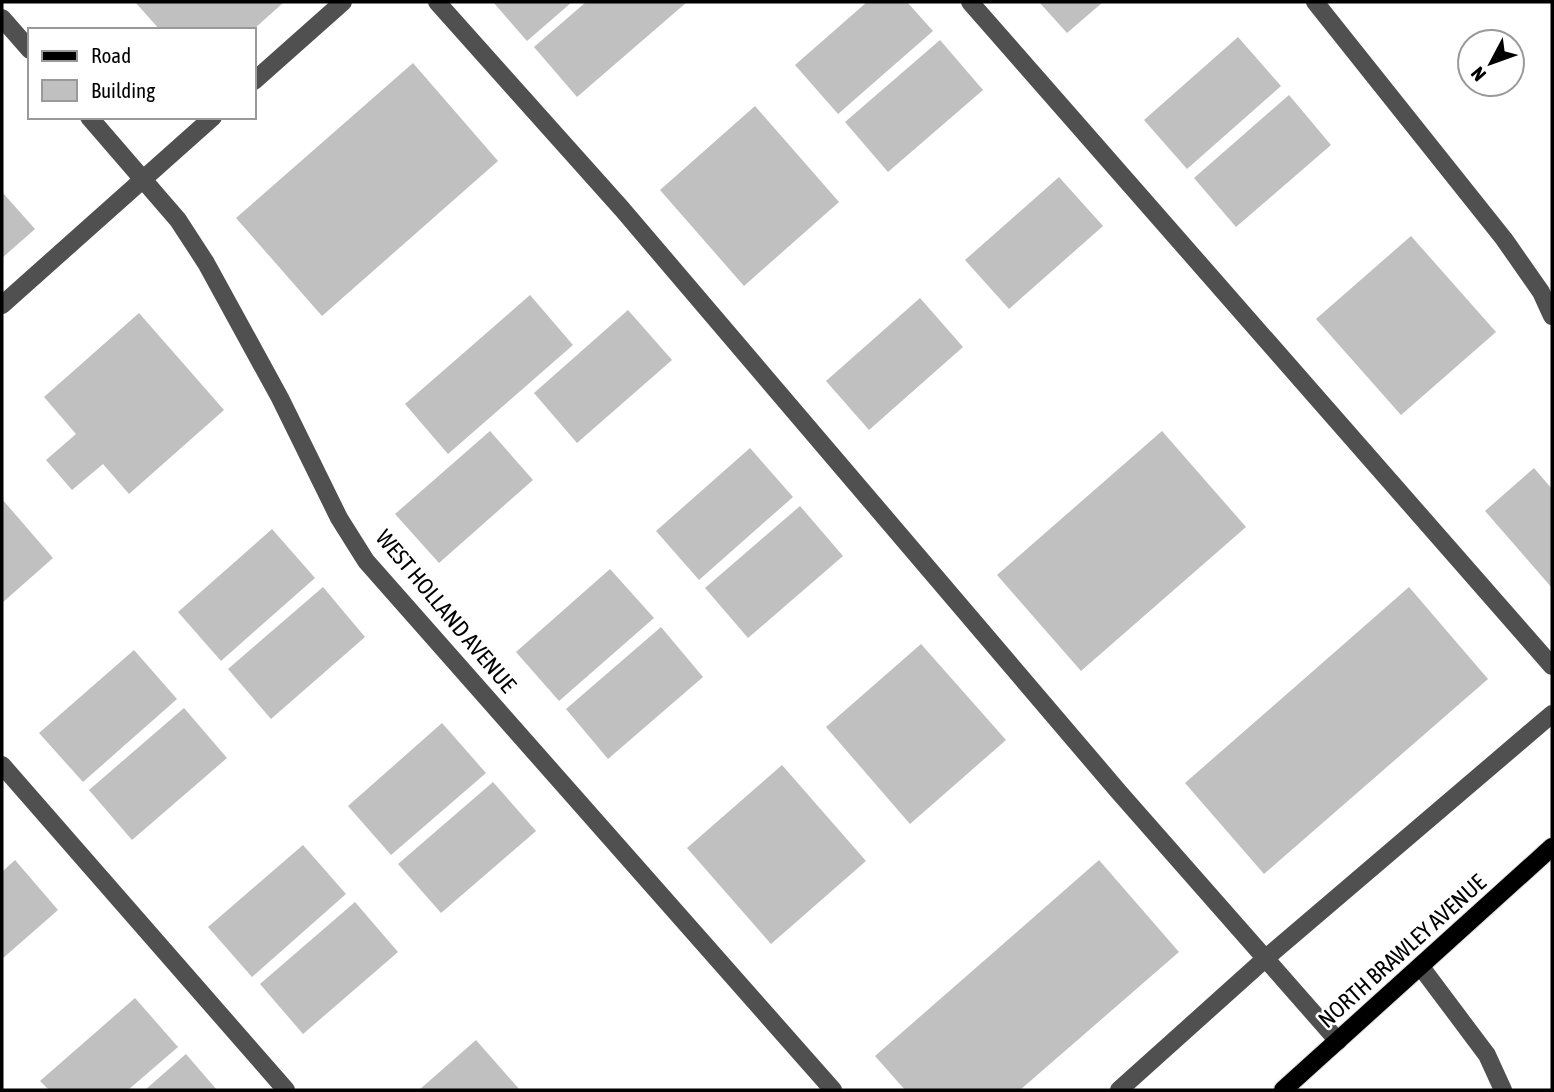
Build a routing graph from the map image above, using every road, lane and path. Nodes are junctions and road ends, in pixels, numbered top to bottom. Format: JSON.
{"nodes":[{"id":1,"x":343,"y":2,"type":"edge"},
{"id":2,"x":437,"y":2,"type":"edge"},
{"id":3,"x":970,"y":2,"type":"edge"},
{"id":4,"x":1315,"y":2,"type":"edge"},
{"id":5,"x":2,"y":18,"type":"edge"},
{"id":6,"x":28,"y":48,"type":"edge"},
{"id":7,"x":256,"y":79,"type":"edge"},
{"id":8,"x":91,"y":119,"type":"edge"},
{"id":9,"x":211,"y":119,"type":"edge"},
{"id":10,"x":143,"y":179,"type":"junction"},
{"id":11,"x":2,"y":305,"type":"edge"},
{"id":12,"x":1552,"y":316,"type":"edge"},
{"id":13,"x":1552,"y":666,"type":"edge"},
{"id":14,"x":1552,"y":715,"type":"edge"},
{"id":15,"x":2,"y":765,"type":"edge"},
{"id":16,"x":1552,"y":847,"type":"edge"},
{"id":17,"x":1266,"y":958,"type":"junction"},
{"id":18,"x":1421,"y":967,"type":"junction"},
{"id":19,"x":1338,"y":1041,"type":"junction"},
{"id":20,"x":286,"y":1090,"type":"edge"},
{"id":21,"x":833,"y":1090,"type":"edge"},
{"id":22,"x":1119,"y":1090,"type":"edge"},
{"id":23,"x":1285,"y":1090,"type":"edge"},
{"id":24,"x":1503,"y":1090,"type":"edge"}],
"edges":[{"from":1,"to":7,"type":"street"},
{"from":2,"to":17,"type":"street"},
{"from":3,"to":13,"type":"street"},
{"from":4,"to":12,"type":"street"},
{"from":5,"to":6,"type":"street"},
{"from":8,"to":10,"type":"street","name":"WEST HOLLAND AVENUE"},
{"from":9,"to":10,"type":"street"},
{"from":10,"to":11,"type":"street"},
{"from":10,"to":21,"type":"street","name":"WEST HOLLAND AVENUE"},
{"from":14,"to":17,"type":"street"},
{"from":15,"to":20,"type":"street"},
{"from":16,"to":18,"type":"main road","name":"NORTH BRAWLEY AVENUE"},
{"from":17,"to":19,"type":"street"},
{"from":17,"to":22,"type":"street"},
{"from":18,"to":19,"type":"main road","name":"NORTH BRAWLEY AVENUE"},
{"from":18,"to":24,"type":"street"},
{"from":19,"to":23,"type":"main road","name":"NORTH BRAWLEY AVENUE"}]}
